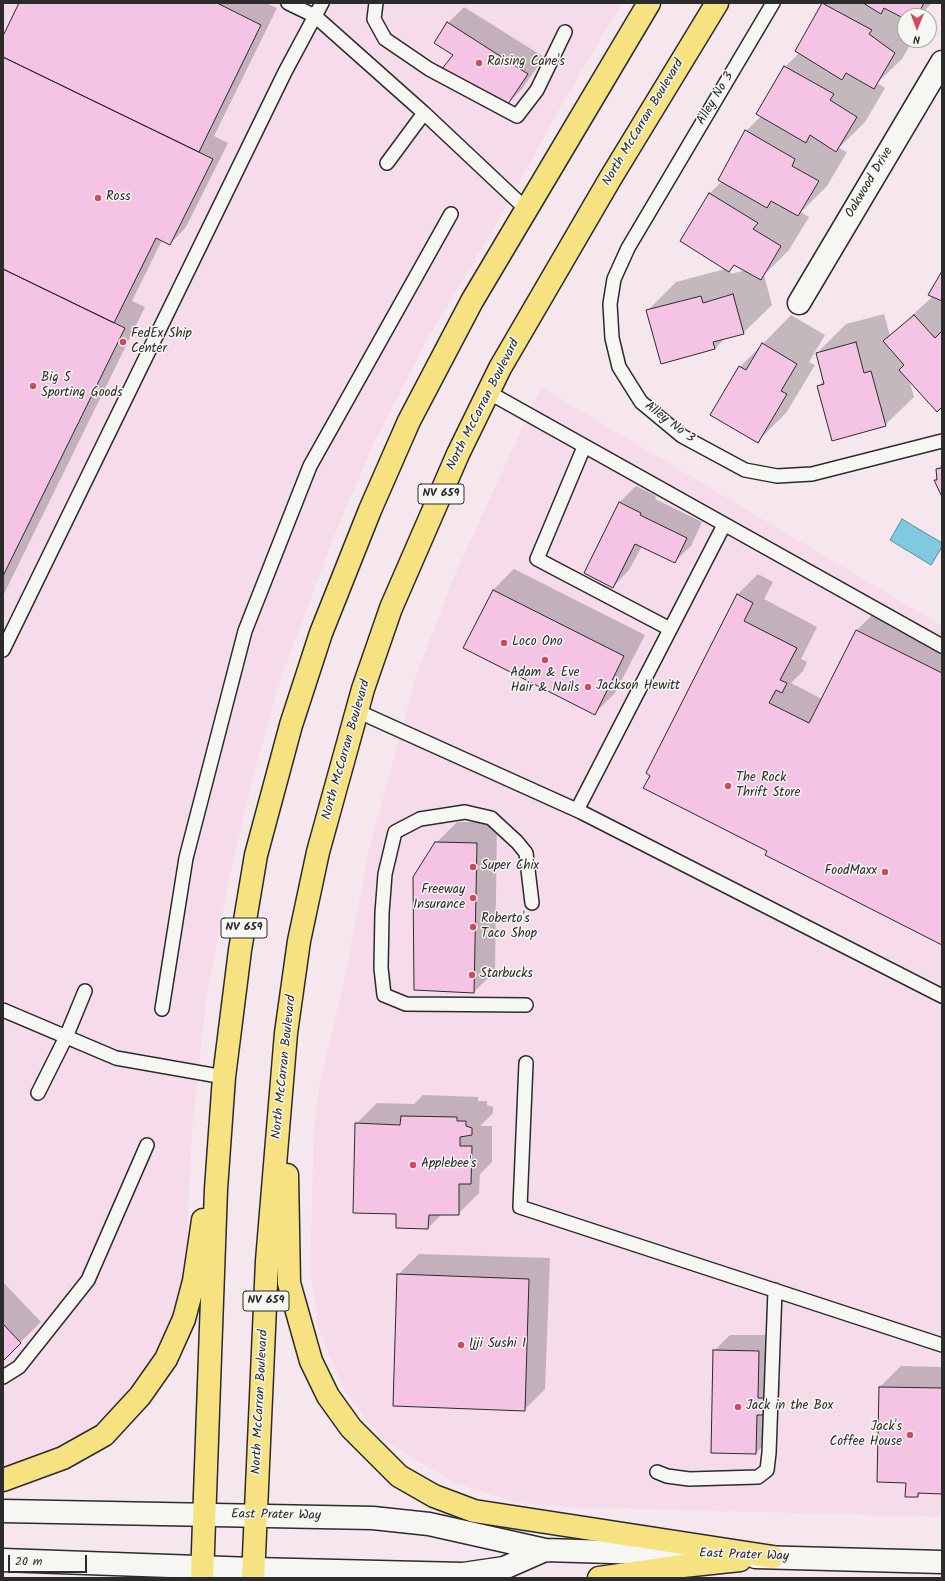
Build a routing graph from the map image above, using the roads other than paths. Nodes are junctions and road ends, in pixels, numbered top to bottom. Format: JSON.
{"nodes":[{"id":1,"x":288,"y":3,"type":"edge"},
{"id":2,"x":322,"y":3,"type":"edge"},
{"id":3,"x":376,"y":3,"type":"edge"},
{"id":4,"x":649,"y":3,"type":"edge"},
{"id":5,"x":717,"y":3,"type":"edge"},
{"id":6,"x":773,"y":3,"type":"edge"},
{"id":7,"x":315,"y":16,"type":"junction"},
{"id":8,"x":565,"y":32,"type":"dead end"},
{"id":9,"x":942,"y":62,"type":"edge"},
{"id":10,"x":424,"y":113,"type":"junction"},
{"id":11,"x":387,"y":163,"type":"dead end"},
{"id":12,"x":526,"y":209,"type":"junction"},
{"id":13,"x":451,"y":214,"type":"dead end"},
{"id":14,"x":799,"y":303,"type":"dead end"},
{"id":15,"x":488,"y":392,"type":"junction"},
{"id":16,"x":942,"y":441,"type":"edge"},
{"id":17,"x":584,"y":447,"type":"junction"},
{"id":18,"x":724,"y":525,"type":"junction"},
{"id":19,"x":670,"y":629,"type":"junction"},
{"id":20,"x":942,"y":646,"type":"edge"},
{"id":21,"x":3,"y":650,"type":"edge"},
{"id":22,"x":357,"y":711,"type":"junction"},
{"id":23,"x":577,"y":810,"type":"junction"},
{"id":24,"x":532,"y":903,"type":"dead end"},
{"id":25,"x":85,"y":991,"type":"dead end"},
{"id":26,"x":942,"y":996,"type":"edge"},
{"id":27,"x":526,"y":1005,"type":"dead end"},
{"id":28,"x":162,"y":1009,"type":"dead end"},
{"id":29,"x":3,"y":1010,"type":"edge"},
{"id":30,"x":286,"y":1034,"type":"junction"},
{"id":31,"x":66,"y":1037,"type":"junction"},
{"id":32,"x":526,"y":1063,"type":"dead end"},
{"id":33,"x":224,"y":1076,"type":"junction"},
{"id":34,"x":38,"y":1093,"type":"dead end"},
{"id":35,"x":147,"y":1146,"type":"dead end"},
{"id":36,"x":774,"y":1290,"type":"junction"},
{"id":37,"x":942,"y":1345,"type":"edge"},
{"id":38,"x":3,"y":1377,"type":"edge"},
{"id":39,"x":657,"y":1472,"type":"dead end"},
{"id":40,"x":3,"y":1480,"type":"edge"},
{"id":41,"x":3,"y":1511,"type":"edge"},
{"id":42,"x":204,"y":1515,"type":"junction"},
{"id":43,"x":256,"y":1515,"type":"junction"},
{"id":44,"x":545,"y":1550,"type":"junction"},
{"id":45,"x":773,"y":1557,"type":"junction"},
{"id":46,"x":3,"y":1560,"type":"edge"},
{"id":47,"x":942,"y":1562,"type":"edge"},
{"id":48,"x":202,"y":1572,"type":"edge"},
{"id":49,"x":253,"y":1574,"type":"edge"},
{"id":50,"x":599,"y":1578,"type":"edge"}],
"edges":[{"from":1,"to":7,"type":"lane"},
{"from":2,"to":7,"type":"lane"},
{"from":3,"to":8,"type":"lane"},
{"from":4,"to":12,"type":"main road","number":"NV 659"},
{"from":5,"to":15,"type":"main road","name":"North McCarran Boulevard","number":"NV 659"},
{"from":6,"to":16,"type":"lane","name":"Alley No 3"},
{"from":7,"to":10,"type":"lane"},
{"from":7,"to":21,"type":"lane"},
{"from":9,"to":14,"type":"main road","name":"Oakwood Drive"},
{"from":10,"to":11,"type":"lane"},
{"from":10,"to":12,"type":"lane"},
{"from":12,"to":33,"type":"main road","number":"NV 659"},
{"from":13,"to":28,"type":"lane"},
{"from":15,"to":17,"type":"lane"},
{"from":15,"to":22,"type":"main road","name":"North McCarran Boulevard","number":"NV 659"},
{"from":17,"to":18,"type":"lane"},
{"from":17,"to":19,"type":"lane"},
{"from":18,"to":19,"type":"lane"},
{"from":18,"to":20,"type":"lane"},
{"from":19,"to":23,"type":"lane"},
{"from":22,"to":23,"type":"lane"},
{"from":22,"to":30,"type":"main road","name":"North McCarran Boulevard","number":"NV 659"},
{"from":23,"to":26,"type":"lane"},
{"from":24,"to":27,"type":"lane"},
{"from":25,"to":31,"type":"lane"},
{"from":29,"to":31,"type":"lane"},
{"from":30,"to":43,"type":"main road","name":"North McCarran Boulevard","number":"NV 659"},
{"from":30,"to":45,"type":"main road"},
{"from":31,"to":33,"type":"lane"},
{"from":31,"to":34,"type":"lane"},
{"from":32,"to":36,"type":"lane"},
{"from":33,"to":40,"type":"main road"},
{"from":33,"to":42,"type":"main road","number":"NV 659"},
{"from":35,"to":38,"type":"lane"},
{"from":36,"to":37,"type":"lane"},
{"from":36,"to":39,"type":"lane"},
{"from":41,"to":42,"type":"main road","name":"East Prater Way"},
{"from":42,"to":43,"type":"main road","name":"East Prater Way"},
{"from":42,"to":48,"type":"main road","number":"NV 659"},
{"from":43,"to":44,"type":"main road","name":"East Prater Way"},
{"from":43,"to":49,"type":"main road","name":"North McCarran Boulevard","number":"NV 659"},
{"from":44,"to":45,"type":"main road","name":"East Prater Way"},
{"from":44,"to":49,"type":"main road","name":"East Prater Way"},
{"from":45,"to":47,"type":"main road","name":"East Prater Way"},
{"from":45,"to":50,"type":"main road"},
{"from":46,"to":48,"type":"main road","name":"East Prater Way"},
{"from":48,"to":49,"type":"main road","name":"East Prater Way"}]}
